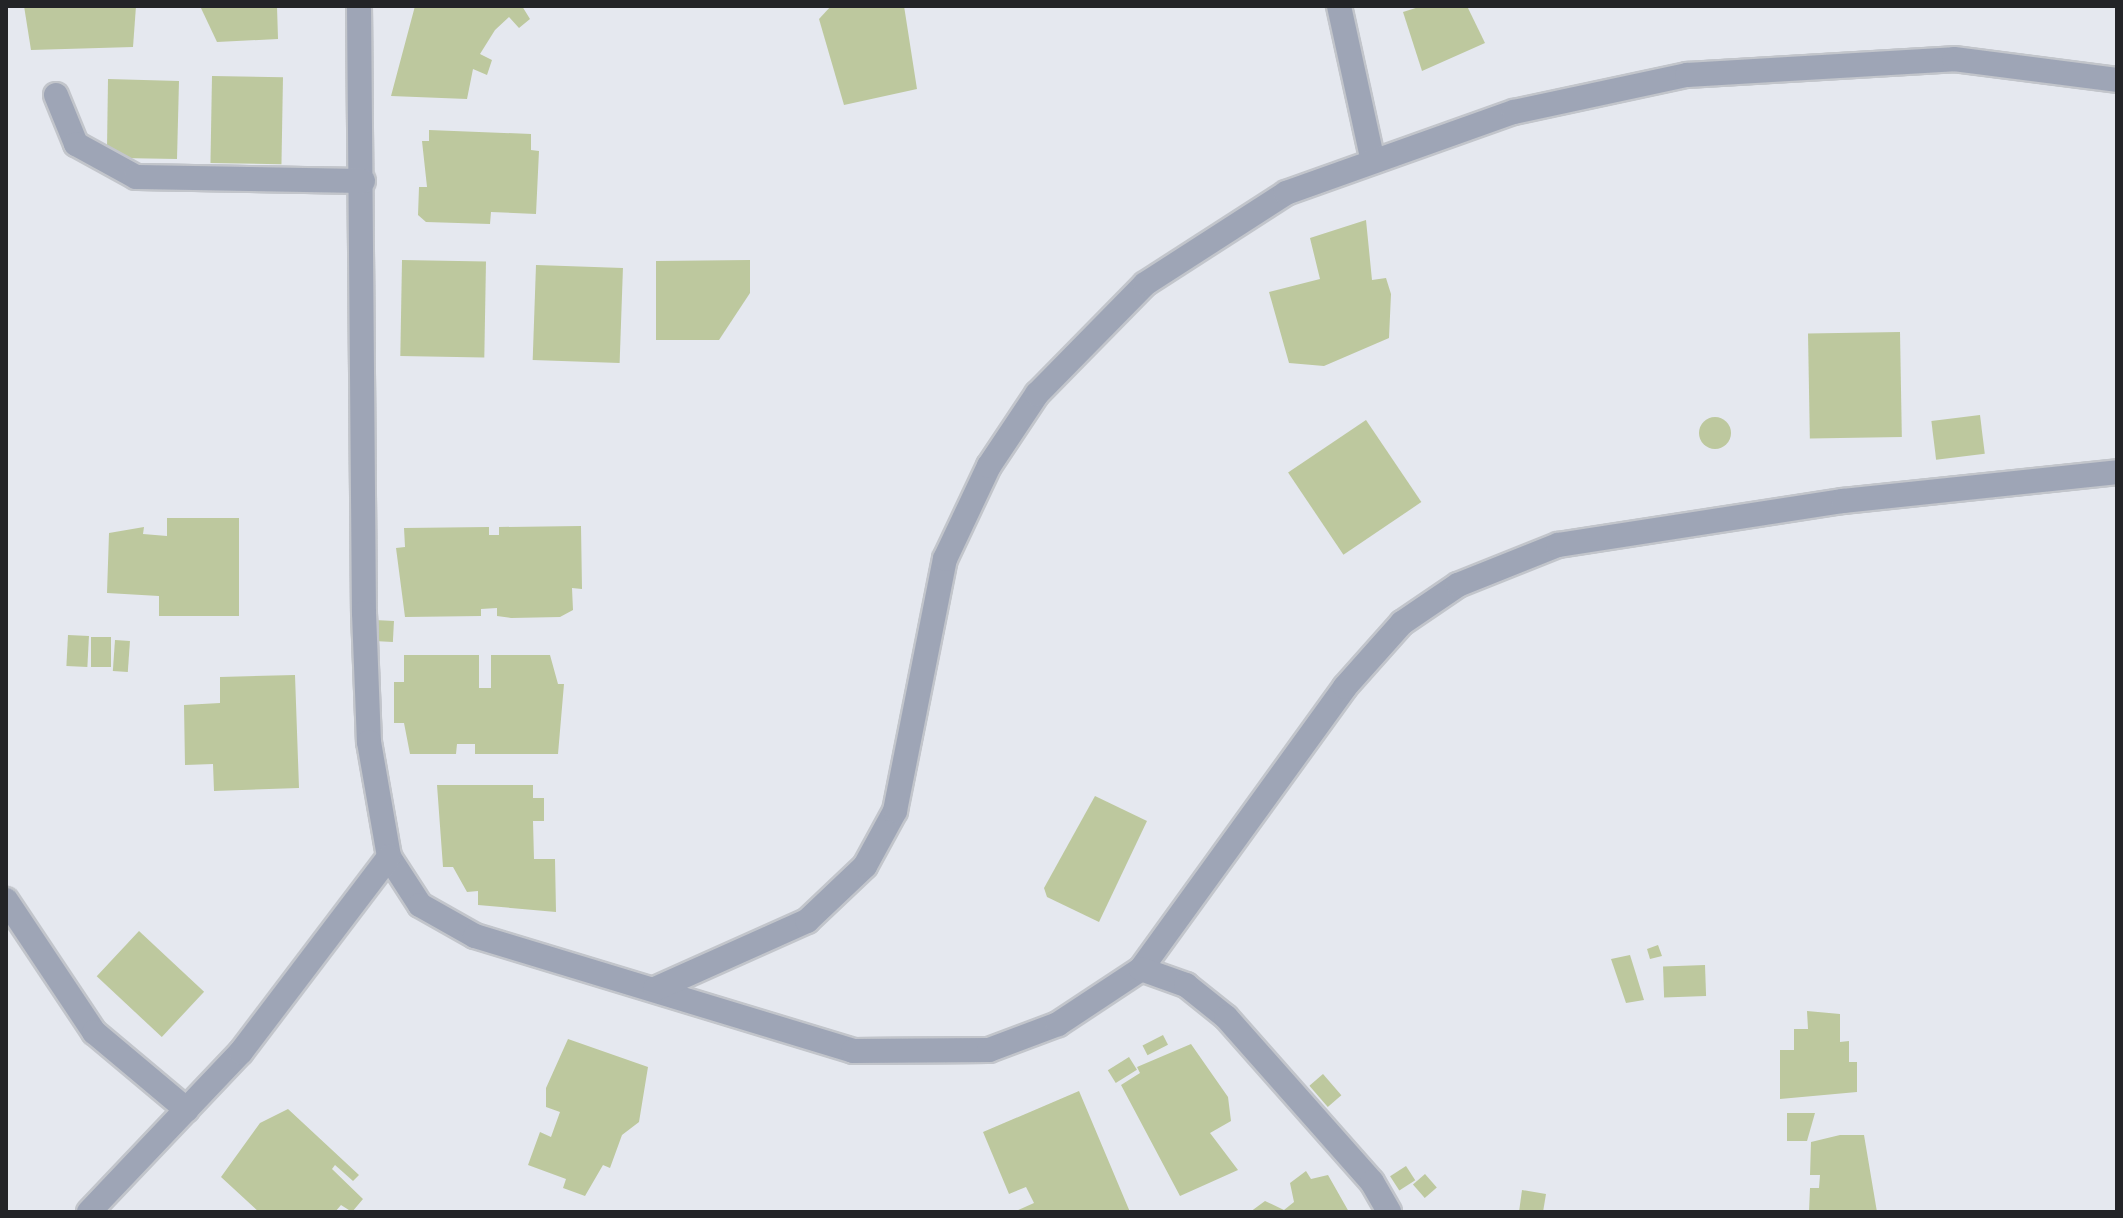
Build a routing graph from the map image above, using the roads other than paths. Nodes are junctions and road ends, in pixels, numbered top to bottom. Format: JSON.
{"nodes":[{"id":1,"x":359,"y":6,"type":"edge"},
{"id":2,"x":1339,"y":6,"type":"edge"},
{"id":3,"x":2117,"y":80,"type":"edge"},
{"id":4,"x":56,"y":95,"type":"dead end"},
{"id":5,"x":1372,"y":157,"type":"junction"},
{"id":6,"x":363,"y":181,"type":"junction"},
{"id":7,"x":2117,"y":472,"type":"edge"},
{"id":8,"x":389,"y":857,"type":"junction"},
{"id":9,"x":6,"y":900,"type":"edge"},
{"id":10,"x":1141,"y":969,"type":"junction"},
{"id":11,"x":655,"y":989,"type":"junction"},
{"id":12,"x":187,"y":1110,"type":"junction"},
{"id":13,"x":89,"y":1212,"type":"edge"},
{"id":14,"x":1389,"y":1212,"type":"edge"}],
"edges":[{"from":1,"to":6,"type":"street"},
{"from":2,"to":5,"type":"street"},
{"from":3,"to":5,"type":"street"},
{"from":4,"to":6,"type":"street"},
{"from":5,"to":11,"type":"street"},
{"from":6,"to":8,"type":"street"},
{"from":7,"to":10,"type":"street"},
{"from":8,"to":11,"type":"street"},
{"from":8,"to":12,"type":"street"},
{"from":9,"to":12,"type":"street"},
{"from":10,"to":11,"type":"street"},
{"from":10,"to":14,"type":"street"},
{"from":12,"to":13,"type":"street"}]}
